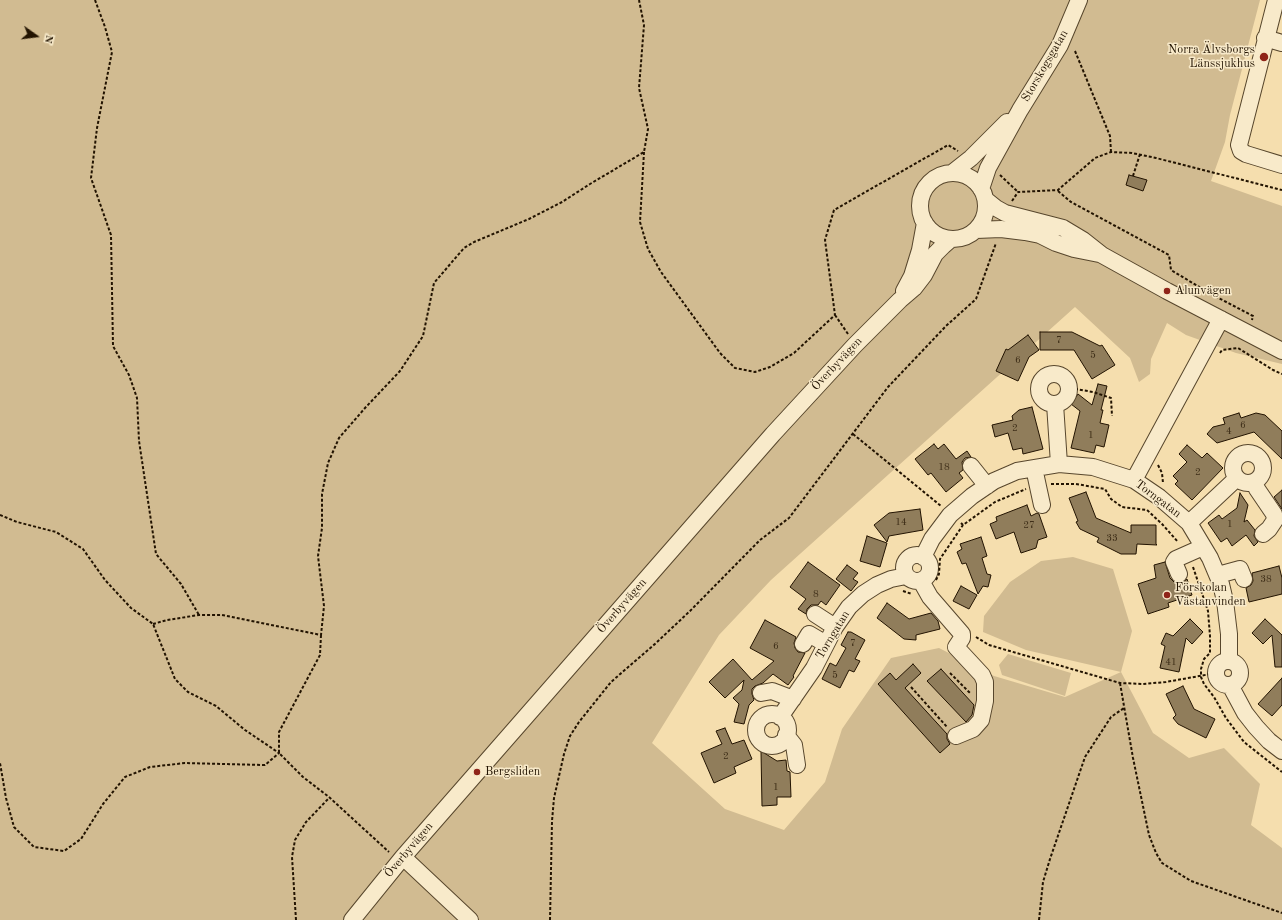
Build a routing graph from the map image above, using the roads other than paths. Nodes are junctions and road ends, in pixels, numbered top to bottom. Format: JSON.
{"nodes":[{"id":1,"x":1079,"y":0,"type":"edge"},
{"id":2,"x":1276,"y":0,"type":"edge"},
{"id":3,"x":1265,"y":38,"type":"junction"},
{"id":4,"x":1282,"y":43,"type":"edge"},
{"id":5,"x":1020,"y":110,"type":"junction"},
{"id":6,"x":1282,"y":165,"type":"edge"},
{"id":7,"x":952,"y":173,"type":"junction"},
{"id":8,"x":983,"y":194,"type":"junction"},
{"id":9,"x":925,"y":223,"type":"junction"},
{"id":10,"x":976,"y":230,"type":"junction"},
{"id":11,"x":951,"y":239,"type":"junction"},
{"id":12,"x":1102,"y":255,"type":"junction"},
{"id":13,"x":900,"y":300,"type":"junction"},
{"id":14,"x":1221,"y":319,"type":"junction"},
{"id":15,"x":1282,"y":351,"type":"edge"},
{"id":16,"x":1055,"y":404,"type":"junction"},
{"id":17,"x":1059,"y":464,"type":"junction"},
{"id":18,"x":971,"y":466,"type":"dead end"},
{"id":19,"x":1034,"y":468,"type":"junction"},
{"id":20,"x":1237,"y":478,"type":"junction"},
{"id":21,"x":1134,"y":480,"type":"junction"},
{"id":22,"x":1254,"y":482,"type":"junction"},
{"id":23,"x":986,"y":486,"type":"junction"},
{"id":24,"x":1042,"y":506,"type":"dead end"},
{"id":25,"x":1189,"y":524,"type":"junction"},
{"id":26,"x":1263,"y":534,"type":"dead end"},
{"id":27,"x":1203,"y":547,"type":"junction"},
{"id":28,"x":923,"y":557,"type":"junction"},
{"id":29,"x":1179,"y":574,"type":"dead end"},
{"id":30,"x":1218,"y":575,"type":"junction"},
{"id":31,"x":906,"y":576,"type":"junction"},
{"id":32,"x":1244,"y":579,"type":"dead end"},
{"id":33,"x":927,"y":583,"type":"junction"},
{"id":34,"x":815,"y":614,"type":"dead end"},
{"id":35,"x":835,"y":627,"type":"junction"},
{"id":36,"x":803,"y":644,"type":"dead end"},
{"id":37,"x":826,"y":644,"type":"junction"},
{"id":38,"x":1229,"y":661,"type":"junction"},
{"id":39,"x":1230,"y":685,"type":"junction"},
{"id":40,"x":761,"y":693,"type":"dead end"},
{"id":41,"x":793,"y":699,"type":"junction"},
{"id":42,"x":780,"y":716,"type":"junction"},
{"id":43,"x":786,"y":735,"type":"junction"},
{"id":44,"x":956,"y":736,"type":"road end"},
{"id":45,"x":1282,"y":751,"type":"edge"},
{"id":46,"x":797,"y":765,"type":"dead end"},
{"id":47,"x":401,"y":859,"type":"junction"},
{"id":48,"x":352,"y":920,"type":"edge"},
{"id":49,"x":470,"y":920,"type":"edge"}],
"edges":[{"from":1,"to":5,"type":"street","name":"Storskogsgatan"},
{"from":2,"to":3,"type":"street"},
{"from":3,"to":4,"type":"street"},
{"from":3,"to":6,"type":"street"},
{"from":5,"to":7,"type":"street"},
{"from":5,"to":8,"type":"street"},
{"from":7,"to":8,"type":"street"},
{"from":7,"to":9,"type":"street"},
{"from":8,"to":10,"type":"street"},
{"from":8,"to":12,"type":"street"},
{"from":9,"to":11,"type":"street"},
{"from":9,"to":13,"type":"street","name":"Överbyvägen"},
{"from":10,"to":11,"type":"street"},
{"from":10,"to":12,"type":"street"},
{"from":11,"to":13,"type":"street","name":"Överbyvägen"},
{"from":12,"to":14,"type":"street"},
{"from":13,"to":47,"type":"street","name":"Överbyvägen"},
{"from":14,"to":15,"type":"street"},
{"from":14,"to":21,"type":"street"},
{"from":16,"to":16,"type":"street"},
{"from":16,"to":17,"type":"street"},
{"from":17,"to":19,"type":"street","name":"Torngatan"},
{"from":17,"to":21,"type":"street","name":"Torngatan"},
{"from":18,"to":23,"type":"street"},
{"from":19,"to":23,"type":"street","name":"Torngatan"},
{"from":19,"to":24,"type":"street"},
{"from":20,"to":22,"type":"street"},
{"from":20,"to":22,"type":"street"},
{"from":20,"to":25,"type":"street"},
{"from":21,"to":25,"type":"street","name":"Torngatan"},
{"from":22,"to":26,"type":"street"},
{"from":23,"to":28,"type":"street","name":"Torngatan"},
{"from":25,"to":27,"type":"street","name":"Torngatan"},
{"from":27,"to":29,"type":"street"},
{"from":27,"to":30,"type":"street","name":"Torngatan"},
{"from":28,"to":31,"type":"street"},
{"from":28,"to":33,"type":"street"},
{"from":30,"to":32,"type":"street"},
{"from":30,"to":38,"type":"street","name":"Torngatan"},
{"from":31,"to":33,"type":"street"},
{"from":31,"to":35,"type":"street","name":"Torngatan"},
{"from":33,"to":44,"type":"street"},
{"from":34,"to":35,"type":"street"},
{"from":35,"to":37,"type":"street","name":"Torngatan"},
{"from":36,"to":37,"type":"street"},
{"from":37,"to":41,"type":"street","name":"Torngatan"},
{"from":38,"to":39,"type":"street"},
{"from":38,"to":39,"type":"street"},
{"from":39,"to":45,"type":"street"},
{"from":40,"to":41,"type":"street"},
{"from":41,"to":42,"type":"street","name":"Torngatan"},
{"from":42,"to":43,"type":"street"},
{"from":42,"to":43,"type":"street"},
{"from":43,"to":46,"type":"street"},
{"from":47,"to":48,"type":"street","name":"Överbyvägen"},
{"from":47,"to":49,"type":"street"}]}
